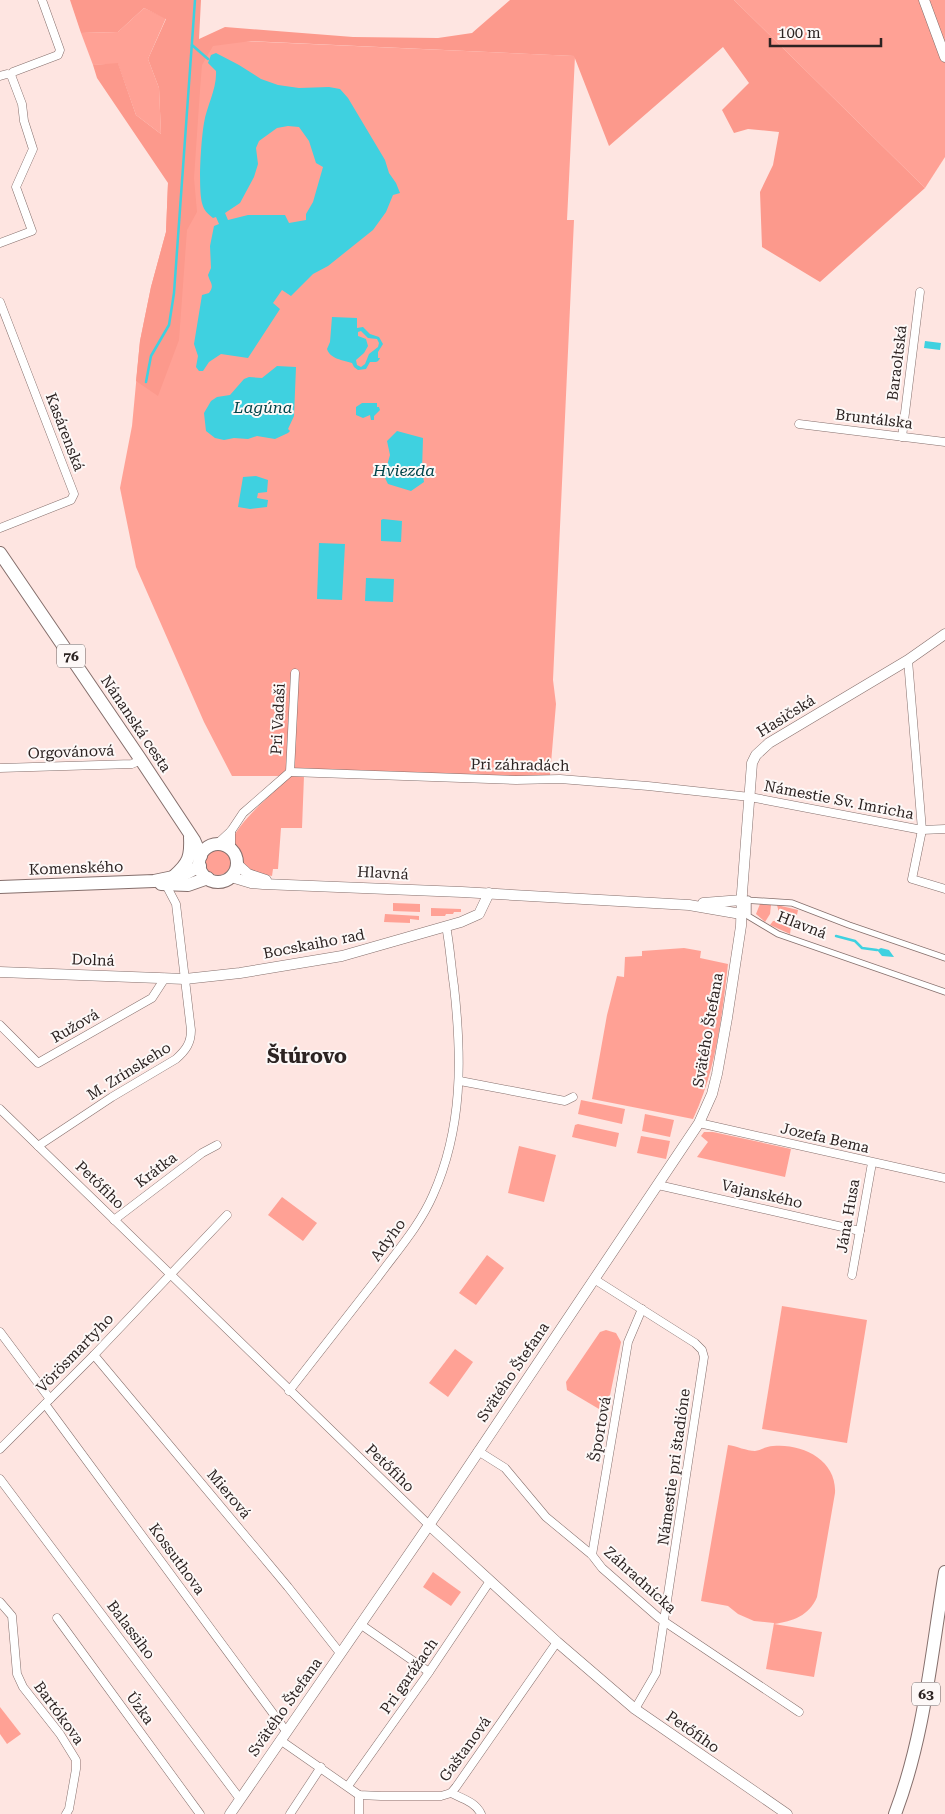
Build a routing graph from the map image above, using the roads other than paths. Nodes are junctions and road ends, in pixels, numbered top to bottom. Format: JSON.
{"nodes":[{"id":1,"x":42,"y":0,"type":"edge"},
{"id":2,"x":924,"y":0,"type":"edge"},
{"id":3,"x":944,"y":56,"type":"edge"},
{"id":4,"x":11,"y":75,"type":"junction"},
{"id":5,"x":0,"y":76,"type":"edge"},
{"id":6,"x":0,"y":243,"type":"edge"},
{"id":7,"x":920,"y":292,"type":"dead end"},
{"id":8,"x":0,"y":302,"type":"edge"},
{"id":9,"x":798,"y":424,"type":"dead end"},
{"id":10,"x":902,"y":437,"type":"junction"},
{"id":11,"x":945,"y":442,"type":"edge"},
{"id":12,"x":0,"y":528,"type":"edge"},
{"id":13,"x":0,"y":552,"type":"edge"},
{"id":14,"x":945,"y":634,"type":"edge"},
{"id":15,"x":908,"y":660,"type":"junction"},
{"id":16,"x":295,"y":673,"type":"dead end"},
{"id":17,"x":142,"y":760,"type":"junction"},
{"id":18,"x":0,"y":768,"type":"edge"},
{"id":19,"x":290,"y":772,"type":"junction"},
{"id":20,"x":750,"y":797,"type":"junction"},
{"id":21,"x":177,"y":815,"type":"junction"},
{"id":22,"x":945,"y":829,"type":"edge"},
{"id":23,"x":231,"y":830,"type":"junction"},
{"id":24,"x":922,"y":830,"type":"junction"},
{"id":25,"x":190,"y":834,"type":"junction"},
{"id":26,"x":215,"y":844,"type":"junction"},
{"id":27,"x":231,"y":849,"type":"junction"},
{"id":28,"x":200,"y":861,"type":"junction"},
{"id":29,"x":237,"y":864,"type":"junction"},
{"id":30,"x":231,"y":876,"type":"junction"},
{"id":31,"x":208,"y":878,"type":"junction"},
{"id":32,"x":164,"y":881,"type":"junction"},
{"id":33,"x":276,"y":883,"type":"junction"},
{"id":34,"x":188,"y":885,"type":"junction"},
{"id":35,"x":0,"y":887,"type":"edge"},
{"id":36,"x":945,"y":890,"type":"edge"},
{"id":37,"x":489,"y":893,"type":"junction"},
{"id":38,"x":745,"y":900,"type":"junction"},
{"id":39,"x":176,"y":904,"type":"junction"},
{"id":40,"x":689,"y":904,"type":"junction"},
{"id":41,"x":744,"y":915,"type":"junction"},
{"id":42,"x":446,"y":926,"type":"junction"},
{"id":43,"x":945,"y":958,"type":"edge"},
{"id":44,"x":0,"y":972,"type":"edge"},
{"id":45,"x":165,"y":978,"type":"junction"},
{"id":46,"x":186,"y":979,"type":"junction"},
{"id":47,"x":945,"y":992,"type":"edge"},
{"id":48,"x":0,"y":1025,"type":"edge"},
{"id":49,"x":460,"y":1081,"type":"junction"},
{"id":50,"x":572,"y":1096,"type":"dead end"},
{"id":51,"x":0,"y":1110,"type":"edge"},
{"id":52,"x":700,"y":1123,"type":"junction"},
{"id":53,"x":217,"y":1145,"type":"dead end"},
{"id":54,"x":38,"y":1146,"type":"junction"},
{"id":55,"x":872,"y":1163,"type":"junction"},
{"id":56,"x":945,"y":1178,"type":"edge"},
{"id":57,"x":658,"y":1185,"type":"junction"},
{"id":58,"x":227,"y":1215,"type":"dead end"},
{"id":59,"x":114,"y":1220,"type":"junction"},
{"id":60,"x":860,"y":1231,"type":"junction"},
{"id":61,"x":169,"y":1275,"type":"junction"},
{"id":62,"x":852,"y":1275,"type":"dead end"},
{"id":63,"x":594,"y":1279,"type":"junction"},
{"id":64,"x":642,"y":1309,"type":"junction"},
{"id":65,"x":0,"y":1332,"type":"edge"},
{"id":66,"x":94,"y":1355,"type":"junction"},
{"id":67,"x":289,"y":1391,"type":"junction"},
{"id":68,"x":47,"y":1401,"type":"junction"},
{"id":69,"x":0,"y":1449,"type":"edge"},
{"id":70,"x":478,"y":1451,"type":"junction"},
{"id":71,"x":0,"y":1479,"type":"edge"},
{"id":72,"x":429,"y":1525,"type":"junction"},
{"id":73,"x":592,"y":1555,"type":"junction"},
{"id":74,"x":945,"y":1572,"type":"edge"},
{"id":75,"x":490,"y":1582,"type":"junction"},
{"id":76,"x":0,"y":1602,"type":"edge"},
{"id":77,"x":57,"y":1618,"type":"dead end"},
{"id":78,"x":664,"y":1622,"type":"junction"},
{"id":79,"x":360,"y":1624,"type":"junction"},
{"id":80,"x":557,"y":1642,"type":"junction"},
{"id":81,"x":340,"y":1653,"type":"junction"},
{"id":82,"x":429,"y":1672,"type":"junction"},
{"id":83,"x":635,"y":1710,"type":"junction"},
{"id":84,"x":799,"y":1712,"type":"dead end"},
{"id":85,"x":283,"y":1735,"type":"junction"},
{"id":86,"x":321,"y":1767,"type":"junction"},
{"id":87,"x":348,"y":1786,"type":"junction"},
{"id":88,"x":451,"y":1793,"type":"junction"},
{"id":89,"x":359,"y":1794,"type":"junction"},
{"id":90,"x":240,"y":1799,"type":"junction"},
{"id":91,"x":66,"y":1814,"type":"edge"},
{"id":92,"x":200,"y":1814,"type":"edge"},
{"id":93,"x":230,"y":1814,"type":"edge"},
{"id":94,"x":290,"y":1814,"type":"edge"},
{"id":95,"x":359,"y":1814,"type":"edge"},
{"id":96,"x":481,"y":1814,"type":"edge"},
{"id":97,"x":787,"y":1814,"type":"edge"},
{"id":98,"x":895,"y":1814,"type":"edge"}],
"edges":[{"from":1,"to":4,"type":"street"},
{"from":2,"to":3,"type":"street"},
{"from":4,"to":5,"type":"street"},
{"from":4,"to":6,"type":"street"},
{"from":7,"to":10,"type":"street","name":"Baraoltská"},
{"from":8,"to":12,"type":"street","name":"Kasárenská"},
{"from":9,"to":10,"type":"street","name":"Bruntálska"},
{"from":10,"to":11,"type":"street","name":"Bruntálska"},
{"from":13,"to":17,"type":"main road","name":"Nánanská cesta","number":"76"},
{"from":14,"to":15,"type":"street","name":"Hasičská"},
{"from":15,"to":20,"type":"street","name":"Hasičská"},
{"from":15,"to":24,"type":"street","name":"Námestie Sv. Imricha"},
{"from":16,"to":19,"type":"street","name":"Pri Vadaši"},
{"from":17,"to":18,"type":"street","name":"Orgovánová"},
{"from":17,"to":21,"type":"main road","name":"Nánanská cesta","number":"76"},
{"from":19,"to":20,"type":"street","name":"Pri záhradách"},
{"from":19,"to":23,"type":"street","name":"Pri Vadaši"},
{"from":20,"to":24,"type":"street","name":"Námestie Sv. Imricha"},
{"from":20,"to":38,"type":"street","name":"Hasičská"},
{"from":21,"to":25,"type":"main road","number":"76"},
{"from":21,"to":26,"type":"main road","number":"76"},
{"from":22,"to":24,"type":"street","name":"Námestie Sv. Imricha"},
{"from":23,"to":26,"type":"street","name":"Pri Vadaši"},
{"from":23,"to":27,"type":"street"},
{"from":24,"to":36,"type":"street"},
{"from":25,"to":28,"type":"main road","number":"76"},
{"from":25,"to":32,"type":"main road"},
{"from":26,"to":27,"type":"main road","number":"76"},
{"from":26,"to":28,"type":"main road"},
{"from":27,"to":29,"type":"main road"},
{"from":28,"to":31,"type":"main road","number":"76"},
{"from":28,"to":32,"type":"main road"},
{"from":29,"to":30,"type":"main road"},
{"from":29,"to":33,"type":"street","name":"Hlavná"},
{"from":30,"to":31,"type":"main road"},
{"from":30,"to":33,"type":"street","name":"Hlavná"},
{"from":31,"to":34,"type":"main road","name":"Komenského"},
{"from":32,"to":34,"type":"main road","name":"Komenského"},
{"from":32,"to":35,"type":"main road","name":"Komenského"},
{"from":32,"to":39,"type":"street"},
{"from":33,"to":37,"type":"street","name":"Hlavná"},
{"from":34,"to":39,"type":"street"},
{"from":37,"to":40,"type":"street","name":"Hlavná"},
{"from":37,"to":42,"type":"street"},
{"from":38,"to":40,"type":"street","name":"Hlavná"},
{"from":38,"to":41,"type":"street","name":"Hasičská"},
{"from":38,"to":43,"type":"street","name":"Hlavná"},
{"from":39,"to":46,"type":"street","name":"M. Zrínskeho"},
{"from":40,"to":41,"type":"street","name":"Hlavná"},
{"from":41,"to":47,"type":"street","name":"Hlavná"},
{"from":41,"to":52,"type":"street","name":"Svätého Štefana"},
{"from":42,"to":46,"type":"street","name":"Bocskaiho rad"},
{"from":42,"to":49,"type":"street","name":"Adyho"},
{"from":44,"to":45,"type":"street","name":"Dolná"},
{"from":45,"to":46,"type":"street","name":"Dolná"},
{"from":45,"to":48,"type":"street","name":"Ružová"},
{"from":46,"to":54,"type":"street","name":"M. Zrínskeho"},
{"from":49,"to":50,"type":"street"},
{"from":49,"to":67,"type":"street","name":"Adyho"},
{"from":51,"to":54,"type":"street","name":"Petőfiho"},
{"from":52,"to":55,"type":"street","name":"Jozefa Bema"},
{"from":52,"to":57,"type":"street","name":"Svätého Štefana"},
{"from":53,"to":59,"type":"street","name":"Krátka"},
{"from":54,"to":59,"type":"street","name":"Petőfiho"},
{"from":55,"to":56,"type":"street","name":"Jozefa Bema"},
{"from":55,"to":60,"type":"street","name":"Jána Husa"},
{"from":57,"to":60,"type":"street","name":"Vajanského"},
{"from":57,"to":63,"type":"street","name":"Svätého Štefana"},
{"from":58,"to":61,"type":"street","name":"Vörösmartyho"},
{"from":59,"to":61,"type":"street","name":"Petőfiho"},
{"from":60,"to":62,"type":"street","name":"Jána Husa"},
{"from":61,"to":66,"type":"street","name":"Vörösmartyho"},
{"from":61,"to":67,"type":"street","name":"Petőfiho"},
{"from":63,"to":64,"type":"street","name":"Námestie pri štadióne"},
{"from":63,"to":70,"type":"street","name":"Svätého Štefana"},
{"from":64,"to":73,"type":"street","name":"Športová"},
{"from":64,"to":78,"type":"street","name":"Námestie pri štadióne"},
{"from":65,"to":68,"type":"street","name":"Kossuthova"},
{"from":66,"to":68,"type":"street","name":"Vörösmartyho"},
{"from":66,"to":81,"type":"street","name":"Mierová"},
{"from":67,"to":72,"type":"street","name":"Petőfiho"},
{"from":68,"to":69,"type":"street","name":"Vörösmartyho"},
{"from":68,"to":85,"type":"street","name":"Kossuthova"},
{"from":70,"to":72,"type":"street","name":"Svätého Štefana"},
{"from":70,"to":73,"type":"street","name":"Záhradnícka"},
{"from":71,"to":90,"type":"street","name":"Balassiho"},
{"from":72,"to":75,"type":"street","name":"Petőfiho"},
{"from":72,"to":79,"type":"street","name":"Svätého Štefana"},
{"from":73,"to":78,"type":"street","name":"Záhradnícka"},
{"from":74,"to":98,"type":"main road","number":"63"},
{"from":75,"to":80,"type":"street","name":"Petőfiho"},
{"from":75,"to":82,"type":"street","name":"Pri garážach"},
{"from":76,"to":91,"type":"street","name":"Bartókova"},
{"from":77,"to":92,"type":"street","name":"Úzka"},
{"from":78,"to":83,"type":"street","name":"Námestie pri štadióne"},
{"from":78,"to":84,"type":"street","name":"Záhradnícka"},
{"from":79,"to":81,"type":"street","name":"Svätého Štefana"},
{"from":79,"to":82,"type":"street"},
{"from":80,"to":83,"type":"street","name":"Petőfiho"},
{"from":80,"to":88,"type":"street","name":"Gaštanová"},
{"from":81,"to":85,"type":"street","name":"Svätého Štefana"},
{"from":82,"to":87,"type":"street","name":"Pri garážach"},
{"from":83,"to":97,"type":"street","name":"Petőfiho"},
{"from":85,"to":86,"type":"street"},
{"from":85,"to":90,"type":"street","name":"Svätého Štefana"},
{"from":86,"to":87,"type":"street"},
{"from":86,"to":94,"type":"street"},
{"from":87,"to":89,"type":"street"},
{"from":88,"to":89,"type":"street","name":"Gaštanová"},
{"from":88,"to":96,"type":"street"},
{"from":89,"to":95,"type":"street"},
{"from":90,"to":93,"type":"street","name":"Svätého Štefana"}]}
